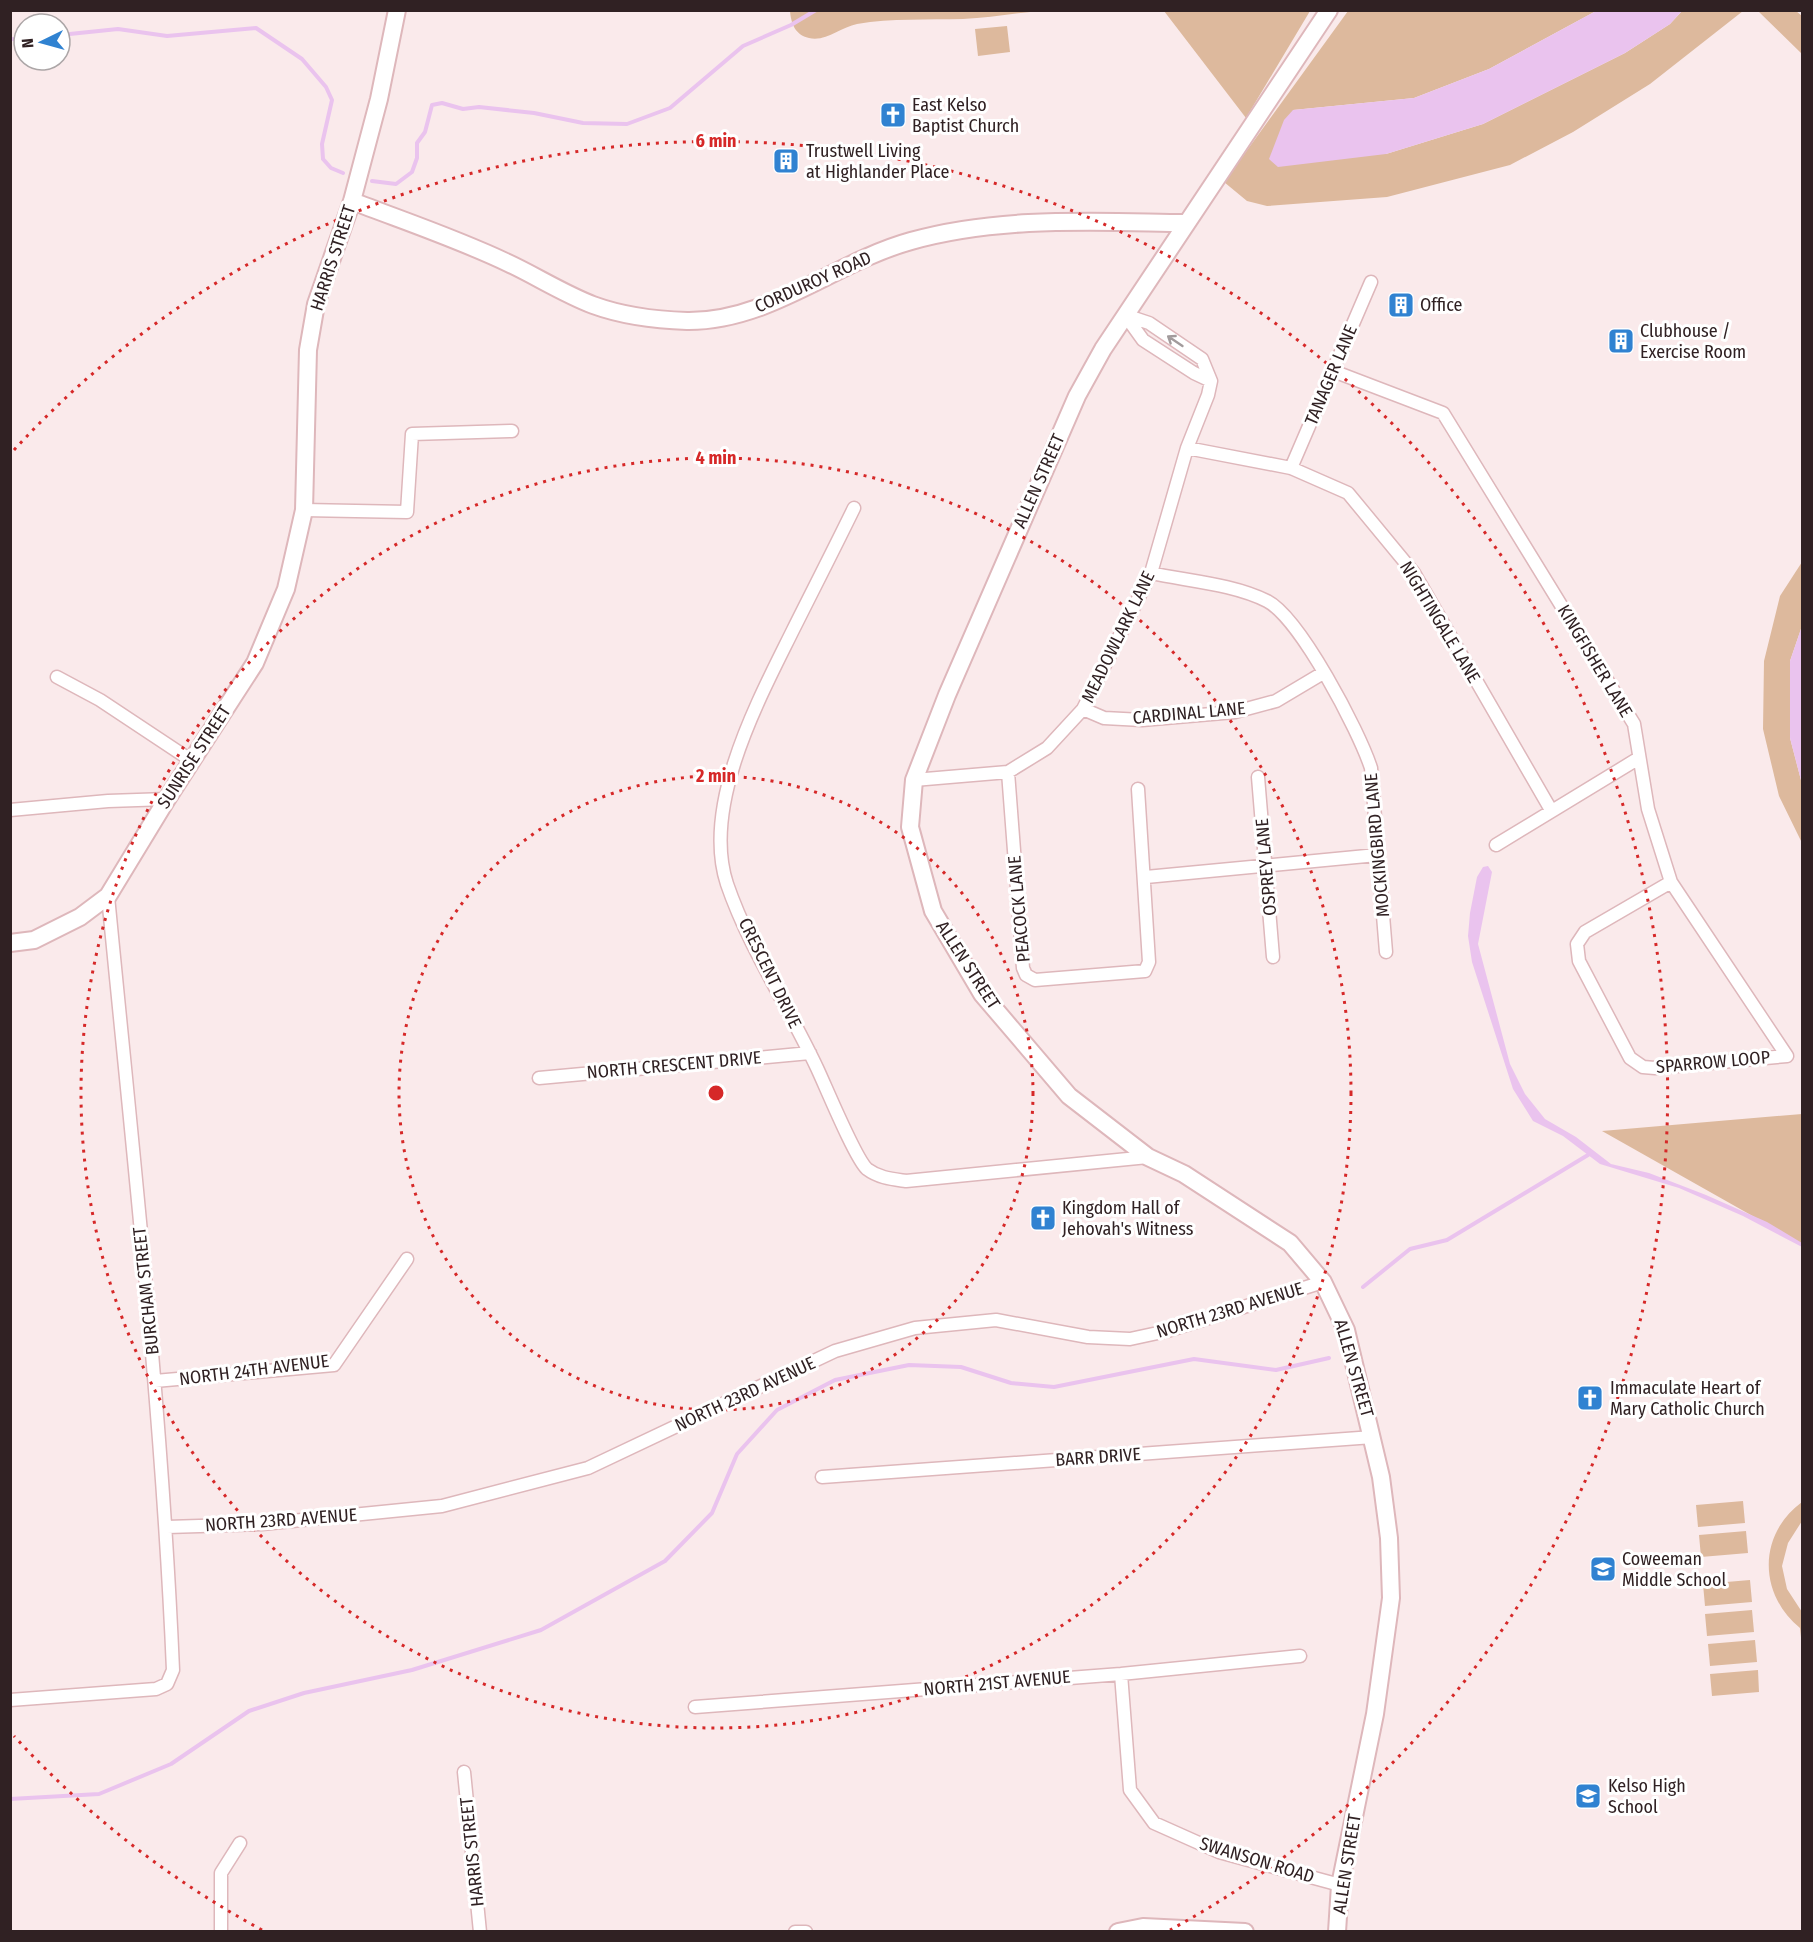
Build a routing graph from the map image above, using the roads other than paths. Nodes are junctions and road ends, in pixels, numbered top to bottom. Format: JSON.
{"nodes":[{"id":1,"x":397,"y":10,"type":"edge"},
{"id":2,"x":1329,"y":10,"type":"edge"},
{"id":3,"x":352,"y":201,"type":"junction"},
{"id":4,"x":1186,"y":223,"type":"junction"},
{"id":5,"x":1371,"y":282,"type":"dead end"},
{"id":6,"x":1125,"y":315,"type":"junction"},
{"id":7,"x":1333,"y":371,"type":"junction"},
{"id":8,"x":512,"y":431,"type":"dead end"},
{"id":9,"x":1187,"y":448,"type":"junction"},
{"id":10,"x":1291,"y":468,"type":"junction"},
{"id":11,"x":854,"y":508,"type":"dead end"},
{"id":12,"x":304,"y":510,"type":"junction"},
{"id":13,"x":1151,"y":573,"type":"junction"},
{"id":14,"x":1323,"y":673,"type":"junction"},
{"id":15,"x":57,"y":677,"type":"dead end"},
{"id":16,"x":1083,"y":709,"type":"junction"},
{"id":17,"x":1639,"y":758,"type":"junction"},
{"id":18,"x":192,"y":761,"type":"junction"},
{"id":19,"x":1008,"y":772,"type":"junction"},
{"id":20,"x":1258,"y":777,"type":"dead end"},
{"id":21,"x":914,"y":780,"type":"junction"},
{"id":22,"x":1138,"y":789,"type":"dead end"},
{"id":23,"x":167,"y":799,"type":"junction"},
{"id":24,"x":10,"y":810,"type":"edge"},
{"id":25,"x":1551,"y":810,"type":"junction"},
{"id":26,"x":1496,"y":845,"type":"dead end"},
{"id":27,"x":1377,"y":855,"type":"junction"},
{"id":28,"x":1267,"y":867,"type":"junction"},
{"id":29,"x":1146,"y":877,"type":"junction"},
{"id":30,"x":1671,"y":882,"type":"junction"},
{"id":31,"x":108,"y":896,"type":"junction"},
{"id":32,"x":10,"y":942,"type":"edge"},
{"id":33,"x":1386,"y":952,"type":"dead end"},
{"id":34,"x":1274,"y":957,"type":"dead end"},
{"id":35,"x":810,"y":1053,"type":"junction"},
{"id":36,"x":1788,"y":1056,"type":"joint"},
{"id":37,"x":538,"y":1078,"type":"dead end"},
{"id":38,"x":1148,"y":1157,"type":"junction"},
{"id":39,"x":407,"y":1258,"type":"dead end"},
{"id":40,"x":1323,"y":1282,"type":"junction"},
{"id":41,"x":155,"y":1381,"type":"junction"},
{"id":42,"x":1373,"y":1437,"type":"junction"},
{"id":43,"x":822,"y":1477,"type":"dead end"},
{"id":44,"x":166,"y":1527,"type":"junction"},
{"id":45,"x":1300,"y":1656,"type":"dead end"},
{"id":46,"x":1121,"y":1674,"type":"junction"},
{"id":47,"x":10,"y":1700,"type":"edge"},
{"id":48,"x":694,"y":1707,"type":"dead end"},
{"id":49,"x":464,"y":1772,"type":"dead end"},
{"id":50,"x":240,"y":1843,"type":"dead end"},
{"id":51,"x":1341,"y":1885,"type":"junction"},
{"id":52,"x":221,"y":1932,"type":"edge"},
{"id":53,"x":480,"y":1932,"type":"edge"},
{"id":54,"x":795,"y":1932,"type":"edge"},
{"id":55,"x":806,"y":1932,"type":"edge"},
{"id":56,"x":1118,"y":1932,"type":"edge"},
{"id":57,"x":1245,"y":1932,"type":"edge"},
{"id":58,"x":1337,"y":1932,"type":"edge"}],
"edges":[{"from":1,"to":3,"type":"street","name":"HARRIS STREET"},
{"from":2,"to":4,"type":"street","name":"ALLEN STREET"},
{"from":3,"to":4,"type":"street","name":"CORDUROY ROAD"},
{"from":3,"to":12,"type":"street","name":"HARRIS STREET"},
{"from":4,"to":6,"type":"street","name":"ALLEN STREET"},
{"from":5,"to":7,"type":"street","name":"TANAGER LANE"},
{"from":6,"to":9,"type":"street","name":"MEADOWLARK LANE"},
{"from":6,"to":21,"type":"street","name":"ALLEN STREET"},
{"from":7,"to":10,"type":"street","name":"TANAGER LANE"},
{"from":7,"to":17,"type":"street","name":"KINGFISHER LANE"},
{"from":8,"to":12,"type":"street"},
{"from":9,"to":10,"type":"street","name":"NIGHTINGALE LANE"},
{"from":9,"to":13,"type":"street","name":"MEADOWLARK LANE"},
{"from":10,"to":25,"type":"street","name":"NIGHTINGALE LANE"},
{"from":11,"to":35,"type":"street","name":"CRESCENT DRIVE"},
{"from":12,"to":18,"type":"street","name":"SUNRISE STREET"},
{"from":13,"to":14,"type":"street","name":"MOCKINGBIRD LANE"},
{"from":13,"to":16,"type":"street","name":"MEADOWLARK LANE"},
{"from":14,"to":16,"type":"street","name":"CARDINAL LANE"},
{"from":14,"to":27,"type":"street","name":"MOCKINGBIRD LANE"},
{"from":15,"to":18,"type":"street"},
{"from":16,"to":19,"type":"street","name":"MEADOWLARK LANE"},
{"from":17,"to":25,"type":"street"},
{"from":17,"to":30,"type":"street","name":"KINGFISHER LANE"},
{"from":18,"to":23,"type":"street","name":"SUNRISE STREET"},
{"from":19,"to":21,"type":"street","name":"MEADOWLARK LANE"},
{"from":19,"to":29,"type":"street","name":"PEACOCK LANE"},
{"from":20,"to":28,"type":"street","name":"OSPREY LANE"},
{"from":21,"to":38,"type":"street","name":"ALLEN STREET"},
{"from":22,"to":29,"type":"street","name":"PEACOCK LANE"},
{"from":23,"to":24,"type":"street"},
{"from":23,"to":31,"type":"street","name":"SUNRISE STREET"},
{"from":25,"to":26,"type":"street"},
{"from":27,"to":28,"type":"street"},
{"from":27,"to":33,"type":"street","name":"MOCKINGBIRD LANE"},
{"from":28,"to":29,"type":"street"},
{"from":28,"to":34,"type":"street","name":"OSPREY LANE"},
{"from":30,"to":36,"type":"street","name":"KINGFISHER LANE"},
{"from":30,"to":36,"type":"street","name":"SPARROW LOOP"},
{"from":31,"to":32,"type":"street","name":"SUNRISE STREET"},
{"from":31,"to":41,"type":"street","name":"BURCHAM STREET"},
{"from":35,"to":37,"type":"street","name":"NORTH CRESCENT DRIVE"},
{"from":35,"to":38,"type":"street","name":"CRESCENT DRIVE"},
{"from":38,"to":40,"type":"street","name":"ALLEN STREET"},
{"from":39,"to":41,"type":"street","name":"NORTH 24TH AVENUE"},
{"from":40,"to":42,"type":"street","name":"ALLEN STREET"},
{"from":40,"to":44,"type":"street","name":"NORTH 23RD AVENUE"},
{"from":41,"to":44,"type":"street","name":"BURCHAM STREET"},
{"from":42,"to":43,"type":"street","name":"BARR DRIVE"},
{"from":42,"to":51,"type":"street","name":"ALLEN STREET"},
{"from":44,"to":47,"type":"street","name":"BURCHAM STREET"},
{"from":45,"to":46,"type":"street","name":"NORTH 21ST AVENUE"},
{"from":46,"to":48,"type":"street","name":"NORTH 21ST AVENUE"},
{"from":46,"to":51,"type":"street","name":"SWANSON ROAD"},
{"from":49,"to":53,"type":"street","name":"HARRIS STREET"},
{"from":50,"to":52,"type":"street"},
{"from":51,"to":58,"type":"street","name":"ALLEN STREET"},
{"from":54,"to":55,"type":"street"},
{"from":56,"to":57,"type":"street"}]}
